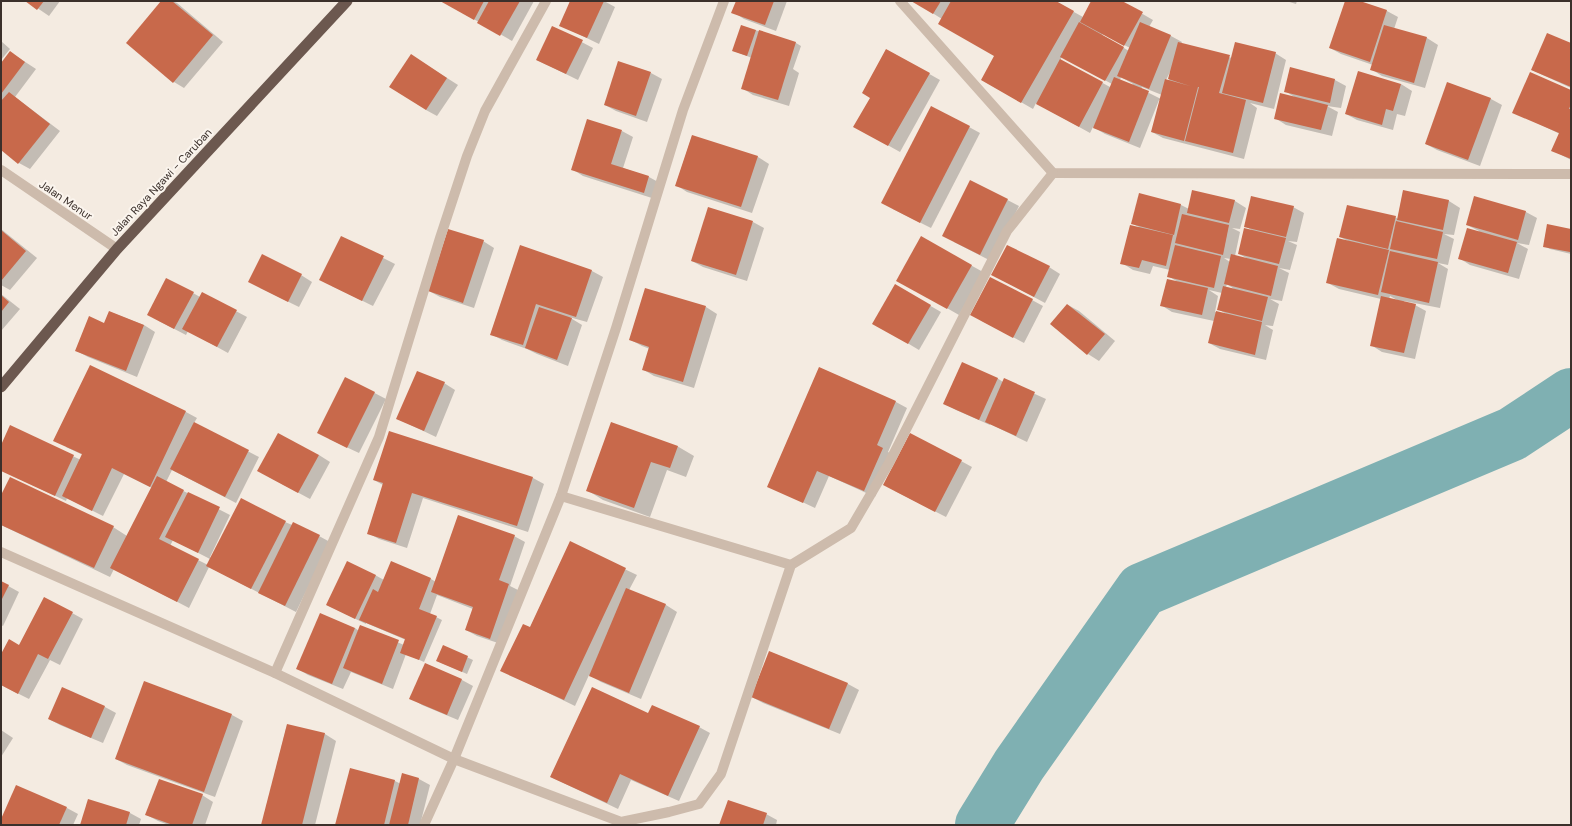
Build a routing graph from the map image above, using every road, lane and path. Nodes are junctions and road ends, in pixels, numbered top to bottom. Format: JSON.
{"nodes":[{"id":1,"x":347,"y":1,"type":"edge"},
{"id":2,"x":546,"y":1,"type":"edge"},
{"id":3,"x":724,"y":1,"type":"edge"},
{"id":4,"x":900,"y":1,"type":"edge"},
{"id":5,"x":1,"y":170,"type":"edge"},
{"id":6,"x":1053,"y":173,"type":"junction"},
{"id":7,"x":1571,"y":174,"type":"edge"},
{"id":8,"x":117,"y":249,"type":"junction"},
{"id":9,"x":1,"y":387,"type":"edge"},
{"id":10,"x":561,"y":496,"type":"junction"},
{"id":11,"x":1,"y":552,"type":"edge"},
{"id":12,"x":791,"y":565,"type":"junction"},
{"id":13,"x":275,"y":673,"type":"junction"},
{"id":14,"x":454,"y":759,"type":"junction"},
{"id":15,"x":424,"y":825,"type":"edge"}],
"edges":[{"from":1,"to":8,"type":"highway","name":"Jalan Raya Ngawi - Caruban"},
{"from":2,"to":13,"type":"street"},
{"from":3,"to":10,"type":"street"},
{"from":4,"to":6,"type":"street"},
{"from":5,"to":8,"type":"street","name":"Jalan Menur"},
{"from":6,"to":7,"type":"street"},
{"from":6,"to":12,"type":"street"},
{"from":8,"to":9,"type":"highway","name":"Jalan Raya Ngawi - Caruban"},
{"from":10,"to":12,"type":"street"},
{"from":10,"to":14,"type":"street"},
{"from":11,"to":13,"type":"street"},
{"from":12,"to":14,"type":"street"},
{"from":13,"to":14,"type":"street"},
{"from":14,"to":15,"type":"street"}]}
